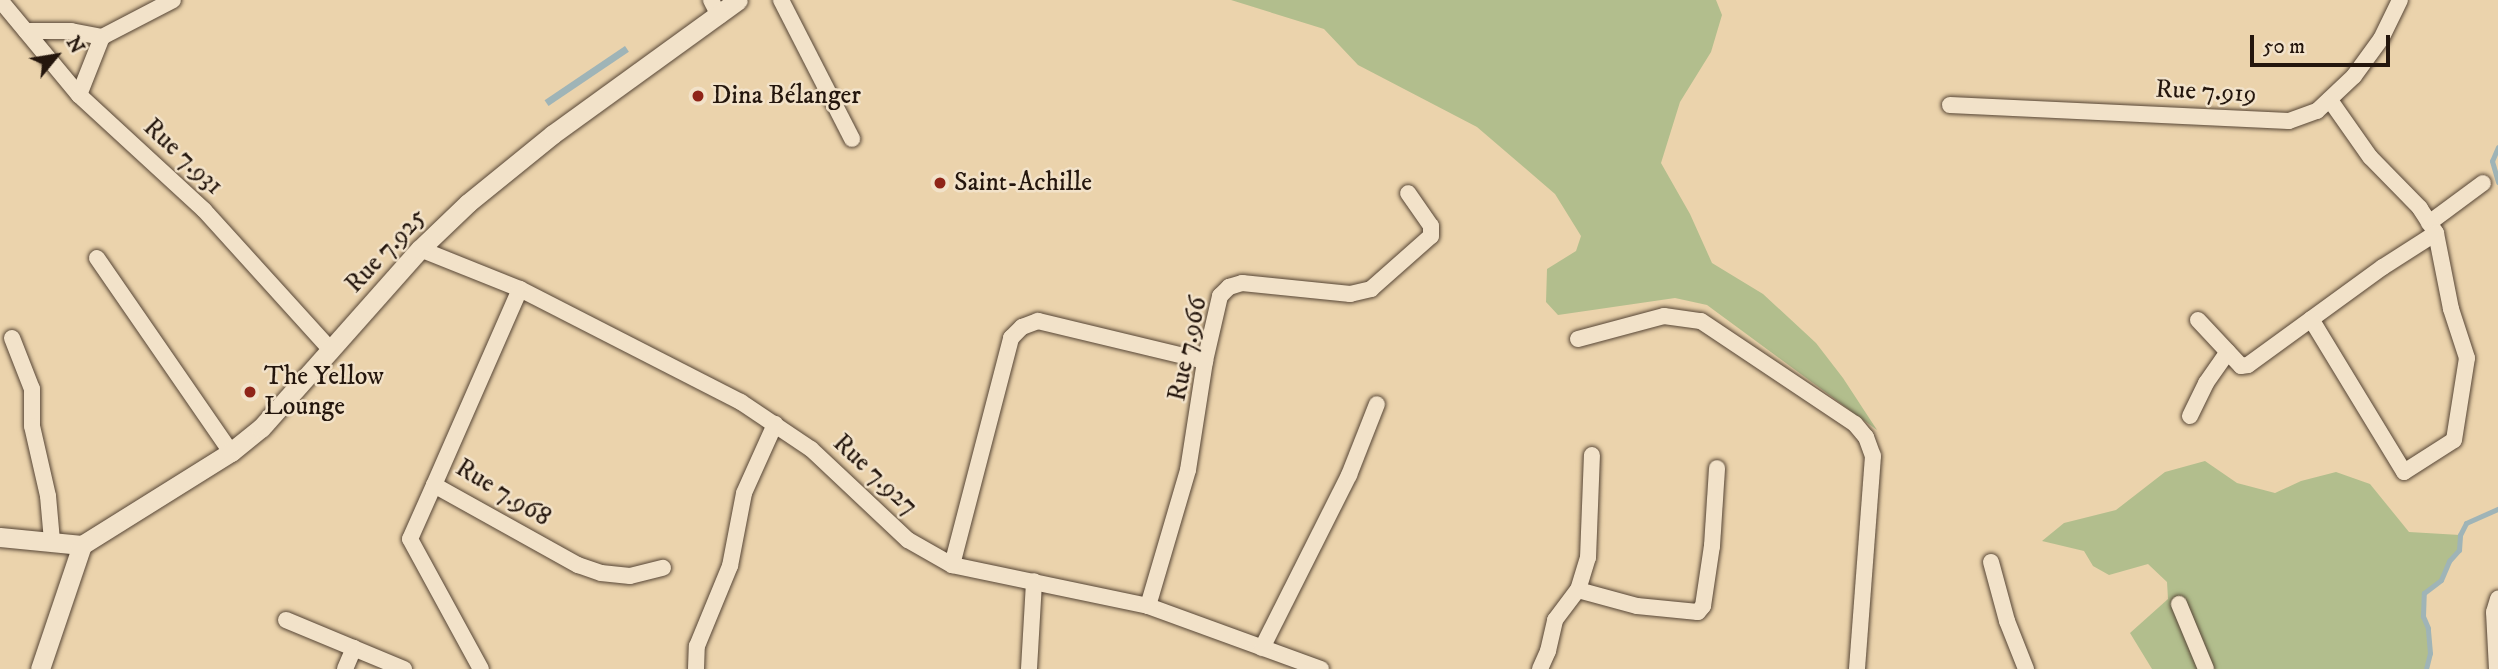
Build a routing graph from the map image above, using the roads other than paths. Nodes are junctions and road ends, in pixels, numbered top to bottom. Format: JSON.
{"nodes":[{"id":1,"x":1,"y":0,"type":"edge"},
{"id":2,"x":173,"y":0,"type":"edge"},
{"id":3,"x":738,"y":0,"type":"edge"},
{"id":4,"x":781,"y":0,"type":"edge"},
{"id":5,"x":2400,"y":0,"type":"edge"},
{"id":6,"x":715,"y":8,"type":"edge"},
{"id":7,"x":26,"y":31,"type":"junction"},
{"id":8,"x":102,"y":37,"type":"junction"},
{"id":9,"x":79,"y":94,"type":"junction"},
{"id":10,"x":2330,"y":100,"type":"junction"},
{"id":11,"x":1950,"y":105,"type":"dead end"},
{"id":12,"x":852,"y":139,"type":"dead end"},
{"id":13,"x":2483,"y":183,"type":"dead end"},
{"id":14,"x":1408,"y":193,"type":"dead end"},
{"id":15,"x":2432,"y":228,"type":"junction"},
{"id":16,"x":421,"y":249,"type":"junction"},
{"id":17,"x":97,"y":258,"type":"dead end"},
{"id":18,"x":520,"y":289,"type":"junction"},
{"id":19,"x":2311,"y":319,"type":"junction"},
{"id":20,"x":2198,"y":320,"type":"dead end"},
{"id":21,"x":12,"y":338,"type":"dead end"},
{"id":22,"x":1578,"y":340,"type":"dead end"},
{"id":23,"x":332,"y":351,"type":"junction"},
{"id":24,"x":2228,"y":352,"type":"junction"},
{"id":25,"x":1205,"y":361,"type":"junction"},
{"id":26,"x":1377,"y":404,"type":"dead end"},
{"id":27,"x":2190,"y":415,"type":"dead end"},
{"id":28,"x":775,"y":424,"type":"junction"},
{"id":29,"x":231,"y":452,"type":"junction"},
{"id":30,"x":1592,"y":455,"type":"dead end"},
{"id":31,"x":1717,"y":468,"type":"dead end"},
{"id":32,"x":434,"y":485,"type":"junction"},
{"id":33,"x":0,"y":537,"type":"edge"},
{"id":34,"x":52,"y":541,"type":"junction"},
{"id":35,"x":82,"y":545,"type":"junction"},
{"id":36,"x":1991,"y":562,"type":"dead end"},
{"id":37,"x":952,"y":565,"type":"junction"},
{"id":38,"x":663,"y":568,"type":"dead end"},
{"id":39,"x":1034,"y":581,"type":"junction"},
{"id":40,"x":1578,"y":590,"type":"junction"},
{"id":41,"x":2498,"y":598,"type":"edge"},
{"id":42,"x":2179,"y":604,"type":"dead end"},
{"id":43,"x":1148,"y":606,"type":"junction"},
{"id":44,"x":286,"y":620,"type":"dead end"},
{"id":45,"x":1262,"y":648,"type":"junction"},
{"id":46,"x":355,"y":649,"type":"junction"},
{"id":47,"x":1294,"y":665,"type":"edge"},
{"id":48,"x":40,"y":669,"type":"edge"},
{"id":49,"x":345,"y":669,"type":"edge"},
{"id":50,"x":404,"y":669,"type":"edge"},
{"id":51,"x":481,"y":669,"type":"edge"},
{"id":52,"x":696,"y":669,"type":"edge"},
{"id":53,"x":1029,"y":669,"type":"edge"},
{"id":54,"x":1321,"y":669,"type":"edge"},
{"id":55,"x":1540,"y":669,"type":"edge"},
{"id":56,"x":1857,"y":669,"type":"edge"},
{"id":57,"x":2026,"y":669,"type":"edge"},
{"id":58,"x":2206,"y":669,"type":"edge"},
{"id":59,"x":2497,"y":669,"type":"edge"}],
"edges":[{"from":1,"to":7,"type":"street","name":"Rue 7.931"},
{"from":2,"to":8,"type":"street"},
{"from":3,"to":6,"type":"street","name":"Rue 7.925"},
{"from":4,"to":12,"type":"street"},
{"from":5,"to":10,"type":"street","name":"Rue 7.919"},
{"from":6,"to":16,"type":"street","name":"Rue 7.925"},
{"from":7,"to":8,"type":"street"},
{"from":7,"to":9,"type":"street","name":"Rue 7.931"},
{"from":8,"to":9,"type":"street"},
{"from":9,"to":23,"type":"street","name":"Rue 7.931"},
{"from":10,"to":11,"type":"street","name":"Rue 7.919"},
{"from":10,"to":15,"type":"street"},
{"from":13,"to":15,"type":"street"},
{"from":14,"to":25,"type":"street","name":"Rue 7.966"},
{"from":15,"to":19,"type":"street"},
{"from":15,"to":19,"type":"street"},
{"from":16,"to":18,"type":"street","name":"Rue 7.927"},
{"from":16,"to":23,"type":"street","name":"Rue 7.925"},
{"from":17,"to":29,"type":"street"},
{"from":18,"to":28,"type":"street","name":"Rue 7.927"},
{"from":18,"to":32,"type":"street","name":"Rue 7.968"},
{"from":19,"to":24,"type":"street"},
{"from":20,"to":24,"type":"street"},
{"from":21,"to":34,"type":"street"},
{"from":22,"to":56,"type":"street"},
{"from":23,"to":29,"type":"street","name":"Rue 7.925"},
{"from":24,"to":27,"type":"street"},
{"from":25,"to":37,"type":"street"},
{"from":25,"to":43,"type":"street","name":"Rue 7.966"},
{"from":26,"to":45,"type":"street"},
{"from":28,"to":37,"type":"street","name":"Rue 7.927"},
{"from":28,"to":52,"type":"street"},
{"from":29,"to":35,"type":"street","name":"Rue 7.925"},
{"from":30,"to":40,"type":"street"},
{"from":31,"to":40,"type":"street"},
{"from":32,"to":38,"type":"street","name":"Rue 7.968"},
{"from":32,"to":51,"type":"street"},
{"from":33,"to":34,"type":"street"},
{"from":34,"to":35,"type":"street"},
{"from":35,"to":48,"type":"street"},
{"from":36,"to":57,"type":"street"},
{"from":37,"to":39,"type":"street","name":"Rue 7.927"},
{"from":39,"to":43,"type":"street","name":"Rue 7.927"},
{"from":39,"to":53,"type":"street"},
{"from":40,"to":55,"type":"street"},
{"from":41,"to":59,"type":"street"},
{"from":42,"to":58,"type":"street"},
{"from":43,"to":45,"type":"street","name":"Rue 7.927"},
{"from":44,"to":46,"type":"street"},
{"from":45,"to":47,"type":"street","name":"Rue 7.927"},
{"from":46,"to":49,"type":"street"},
{"from":46,"to":50,"type":"street"},
{"from":47,"to":54,"type":"street","name":"Rue 7.927"}]}
